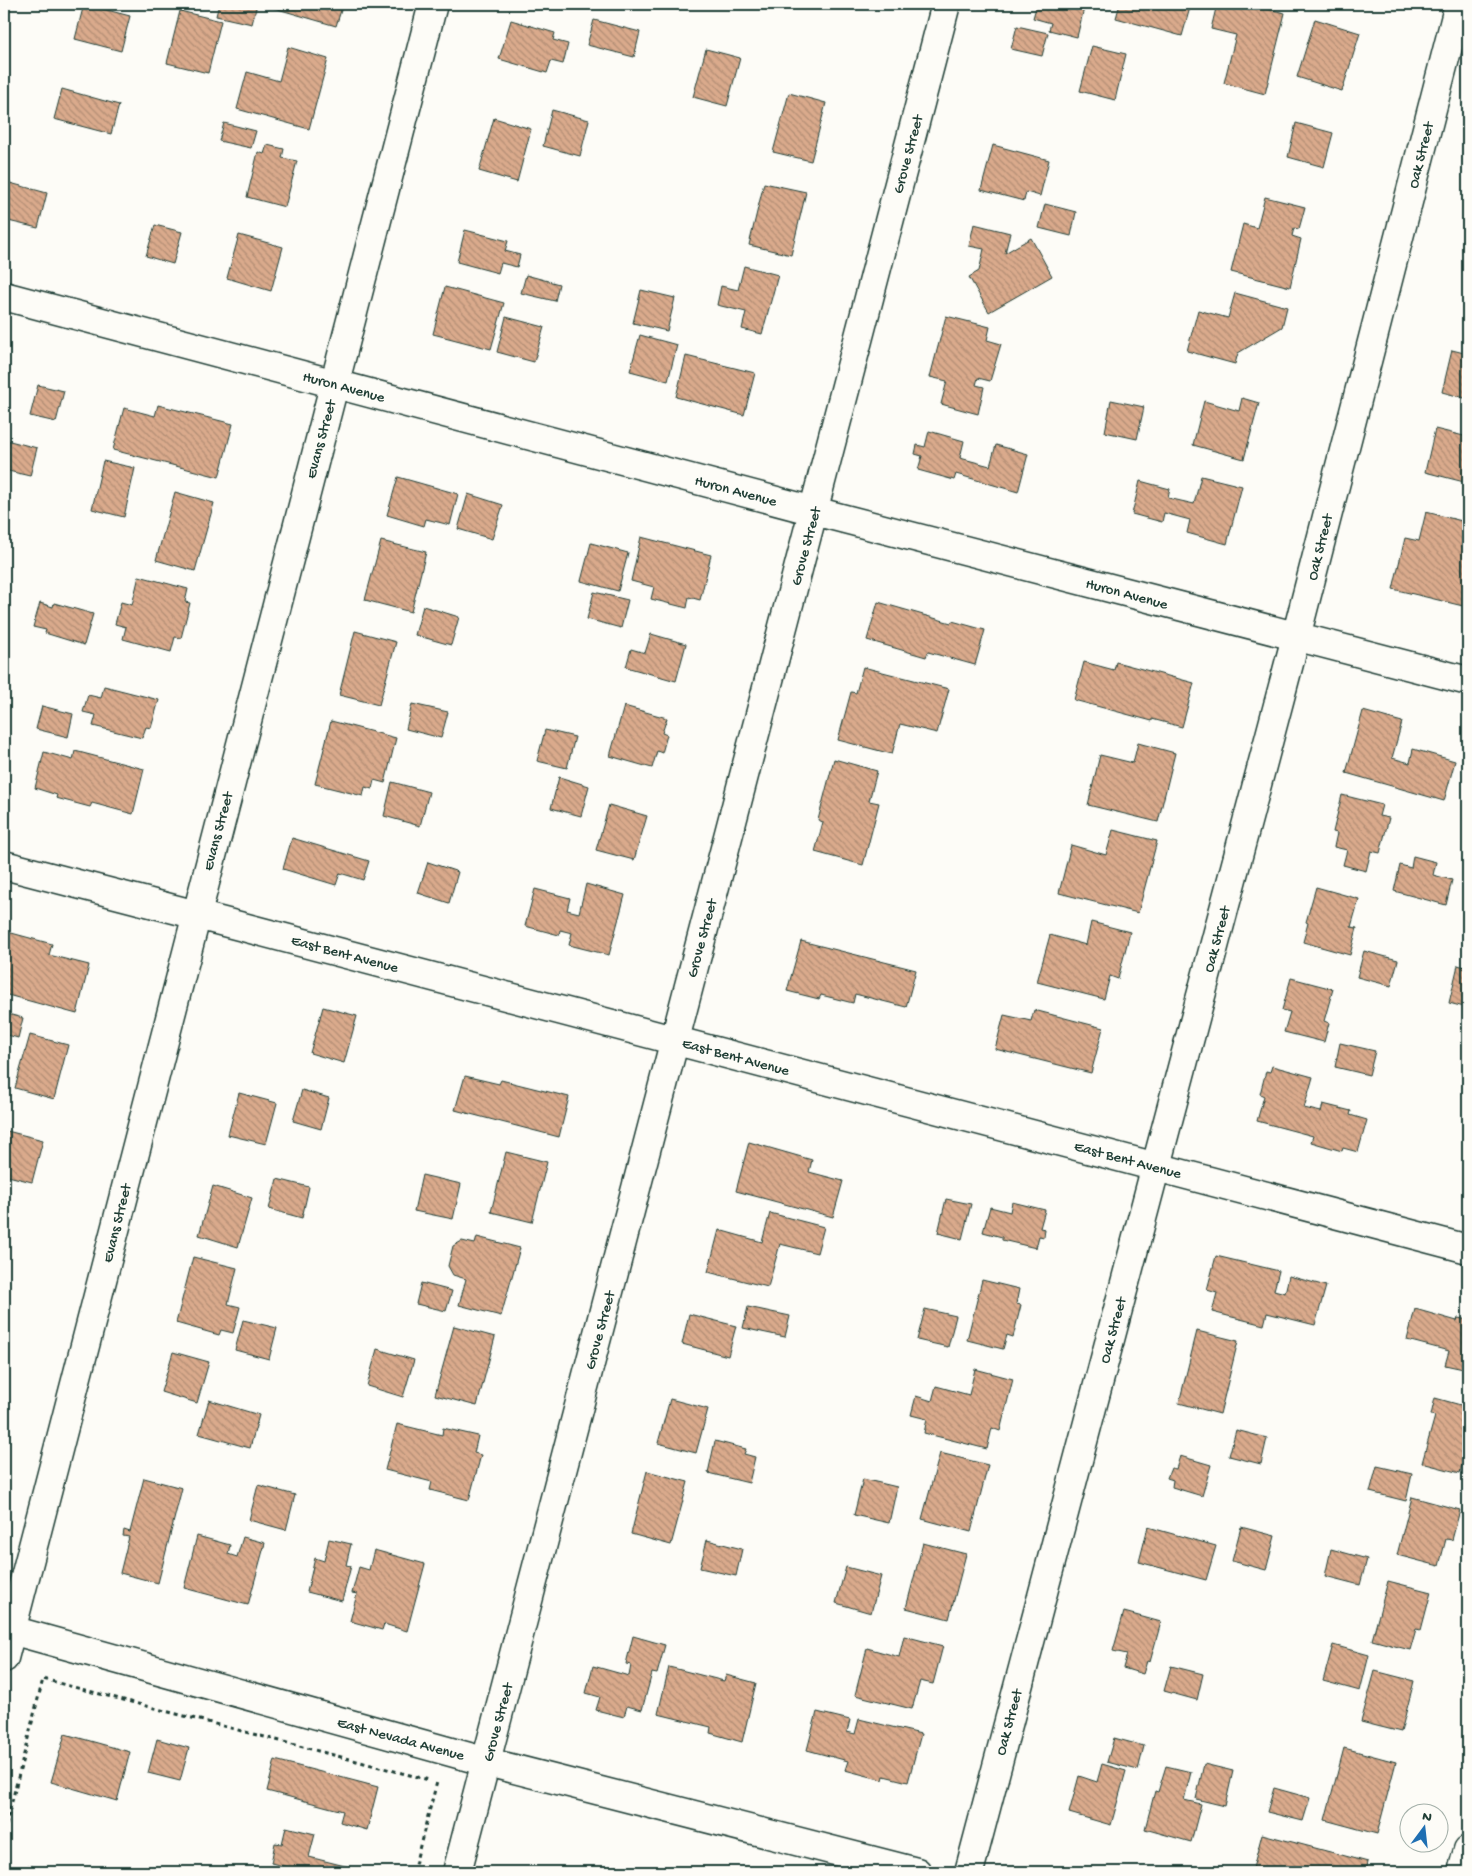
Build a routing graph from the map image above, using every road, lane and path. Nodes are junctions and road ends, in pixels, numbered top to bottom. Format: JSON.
{"nodes":[{"id":1,"x":433,"y":4,"type":"edge"},
{"id":2,"x":946,"y":4,"type":"edge"},
{"id":3,"x":1459,"y":4,"type":"edge"},
{"id":4,"x":4,"y":296,"type":"edge"},
{"id":5,"x":335,"y":383,"type":"junction"},
{"id":6,"x":814,"y":511,"type":"junction"},
{"id":7,"x":1296,"y":636,"type":"junction"},
{"id":8,"x":1468,"y":681,"type":"edge"},
{"id":9,"x":4,"y":865,"type":"edge"},
{"id":10,"x":196,"y":914,"type":"junction"},
{"id":11,"x":674,"y":1040,"type":"junction"},
{"id":12,"x":1155,"y":1166,"type":"junction"},
{"id":13,"x":1468,"y":1249,"type":"edge"},
{"id":14,"x":7,"y":1629,"type":"edge"},
{"id":15,"x":4,"y":1658,"type":"edge"},
{"id":16,"x":487,"y":1762,"type":"junction"},
{"id":17,"x":4,"y":1833,"type":"edge"},
{"id":18,"x":1468,"y":1850,"type":"edge"},
{"id":19,"x":413,"y":1872,"type":"edge"},
{"id":20,"x":458,"y":1872,"type":"edge"},
{"id":21,"x":916,"y":1872,"type":"edge"},
{"id":22,"x":968,"y":1872,"type":"edge"},
{"id":23,"x":1462,"y":1872,"type":"edge"}],
"edges":[{"from":1,"to":5,"type":"street","name":"Evans Street"},
{"from":2,"to":6,"type":"street","name":"Grove Street"},
{"from":3,"to":7,"type":"street","name":"Oak Street"},
{"from":4,"to":5,"type":"street","name":"Huron Avenue"},
{"from":5,"to":6,"type":"street","name":"Huron Avenue"},
{"from":5,"to":10,"type":"street","name":"Evans Street"},
{"from":6,"to":7,"type":"street","name":"Huron Avenue"},
{"from":6,"to":11,"type":"street","name":"Grove Street"},
{"from":7,"to":8,"type":"street","name":"Huron Avenue"},
{"from":7,"to":12,"type":"street","name":"Oak Street"},
{"from":9,"to":10,"type":"street","name":"East Bent Avenue"},
{"from":10,"to":11,"type":"street","name":"East Bent Avenue"},
{"from":10,"to":14,"type":"street","name":"Evans Street"},
{"from":11,"to":12,"type":"street","name":"East Bent Avenue"},
{"from":11,"to":16,"type":"street","name":"Grove Street"},
{"from":12,"to":13,"type":"street","name":"East Bent Avenue"},
{"from":12,"to":22,"type":"street","name":"Oak Street"},
{"from":14,"to":15,"type":"street","name":"Evans Street"},
{"from":14,"to":16,"type":"street","name":"East Nevada Avenue"},
{"from":16,"to":20,"type":"street","name":"Grove Street"},
{"from":16,"to":21,"type":"street","name":"East Nevada Avenue"},
{"from":17,"to":19,"type":"path"},
{"from":18,"to":23,"type":"street"}]}
